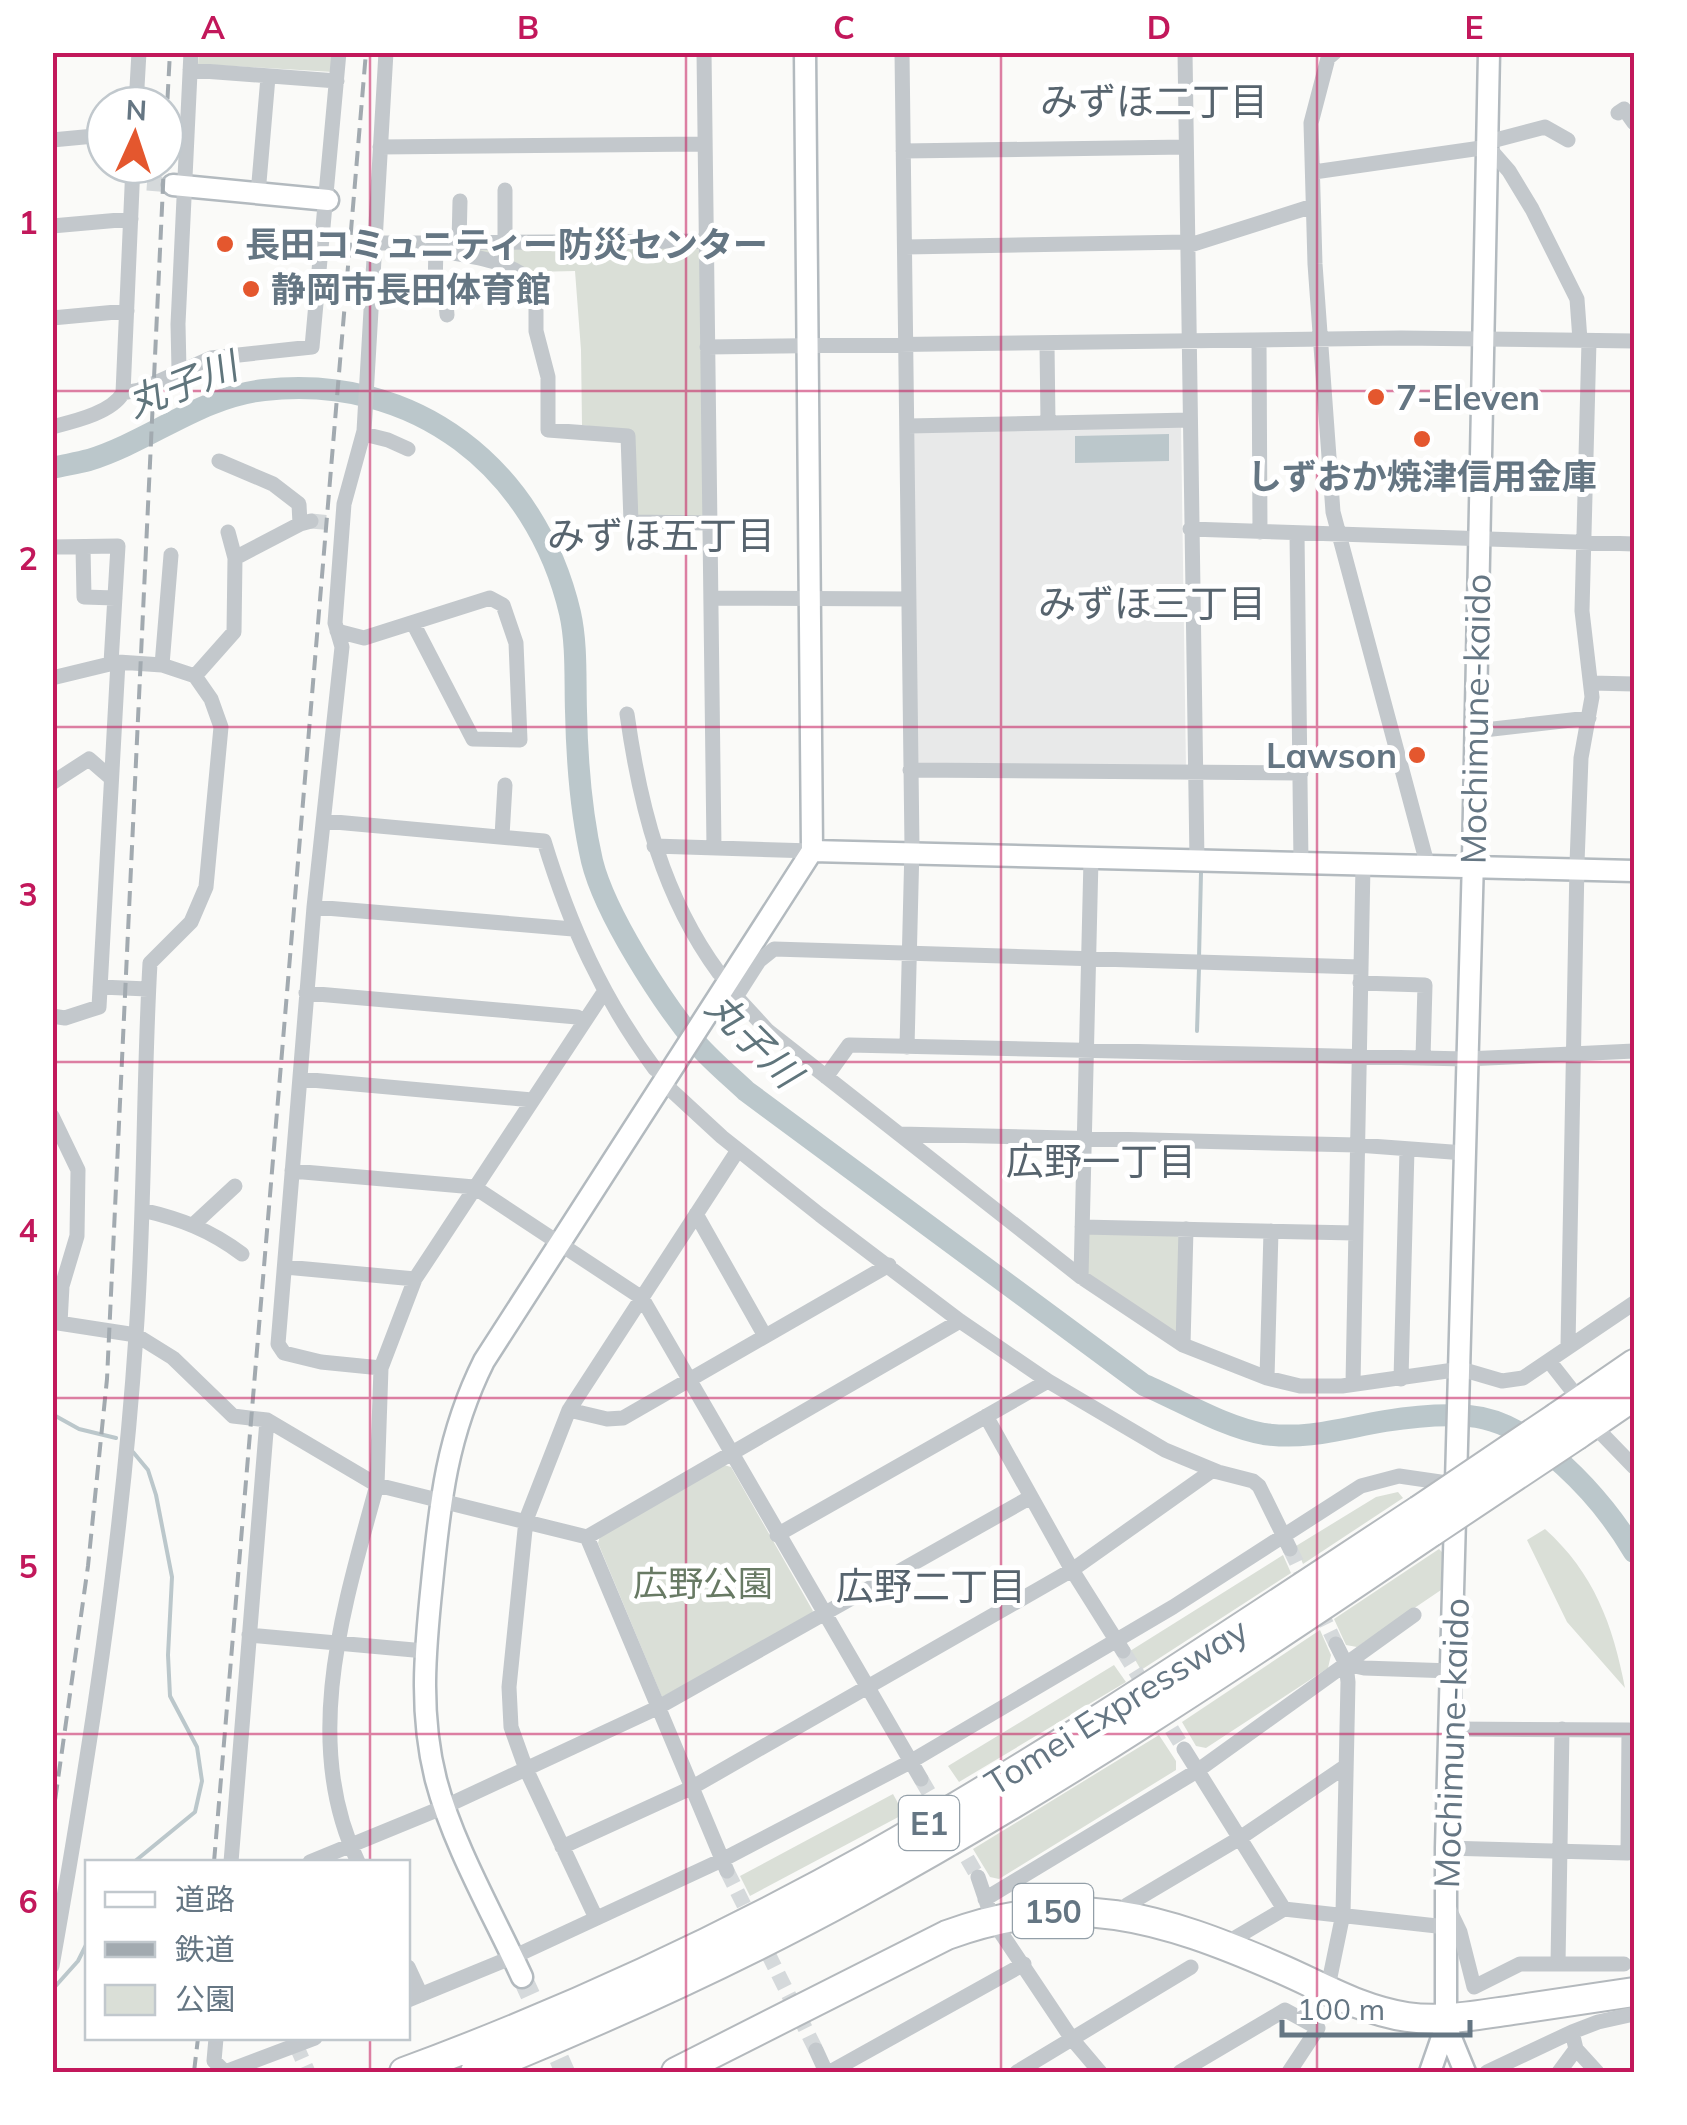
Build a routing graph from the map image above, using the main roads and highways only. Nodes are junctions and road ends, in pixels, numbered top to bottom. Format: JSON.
{"nodes":[{"id":1,"x":1634,"y":1364,"type":"edge"},
{"id":2,"x":1634,"y":1396,"type":"edge"},
{"id":3,"x":1579,"y":1429,"type":"junction"},
{"id":4,"x":1426,"y":1520,"type":"junction"},
{"id":5,"x":994,"y":1918,"type":"junction"},
{"id":6,"x":1634,"y":1992,"type":"edge"},
{"id":7,"x":1634,"y":2006,"type":"edge"},
{"id":8,"x":1447,"y":2029,"type":"junction"},
{"id":9,"x":404,"y":2072,"type":"edge"},
{"id":10,"x":475,"y":2072,"type":"edge"},
{"id":11,"x":676,"y":2072,"type":"edge"},
{"id":12,"x":712,"y":2072,"type":"edge"}],
"edges":[{"from":1,"to":3,"type":"highway","name":"Tomei Expressway","number":"E1"},
{"from":2,"to":3,"type":"highway","name":"Tomei Expressway","number":"E1"},
{"from":3,"to":4,"type":"highway","name":"Tomei Expressway","number":"E1","bridge":true},
{"from":4,"to":9,"type":"highway","name":"Tomei Expressway","number":"E1"},
{"from":4,"to":10,"type":"highway","name":"Tomei Expressway","number":"E1"},
{"from":5,"to":8,"type":"highway","number":"150"},
{"from":5,"to":8,"type":"highway","number":"150"},
{"from":5,"to":11,"type":"highway","number":"150"},
{"from":5,"to":12,"type":"highway","number":"150"},
{"from":6,"to":8,"type":"highway","number":"150"},
{"from":7,"to":8,"type":"highway","number":"150"}]}
